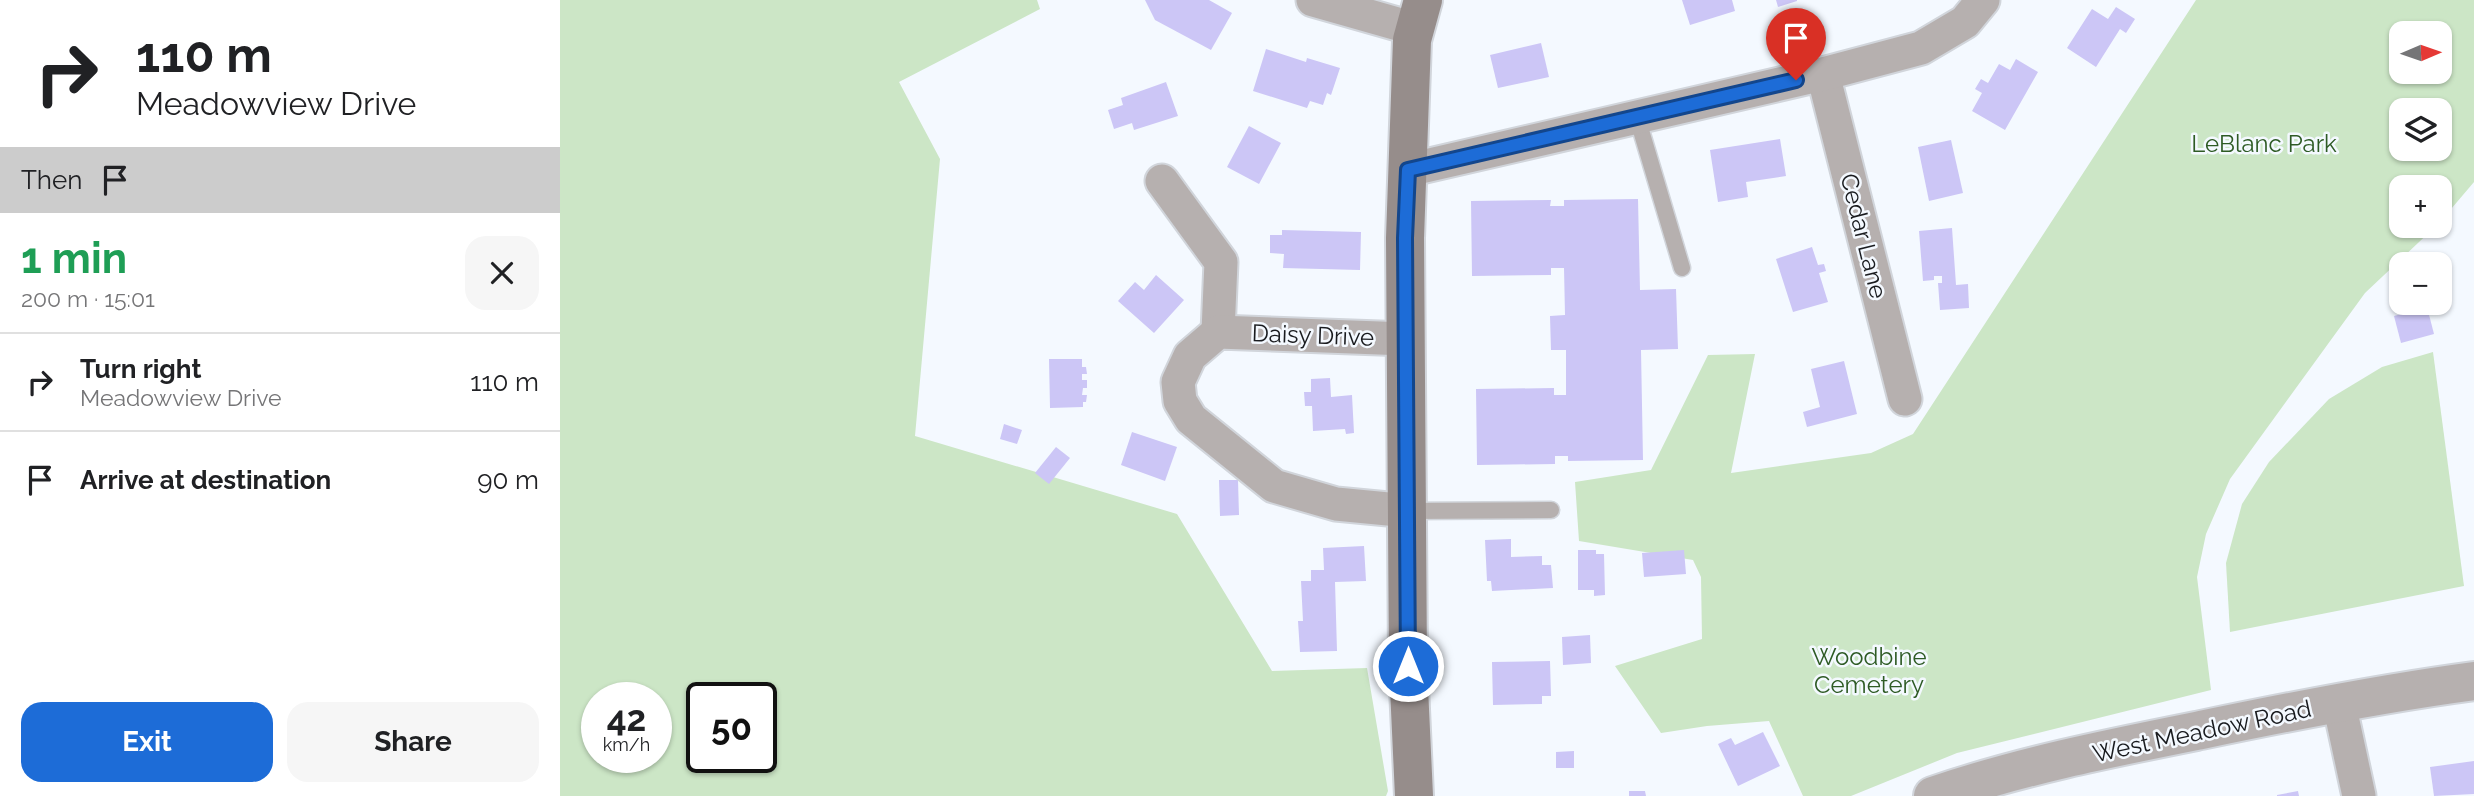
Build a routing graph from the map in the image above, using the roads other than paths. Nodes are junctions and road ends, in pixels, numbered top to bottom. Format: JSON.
{"nodes":[{"id":1,"x":1313,"y":0,"type":"edge"},
{"id":2,"x":1983,"y":0,"type":"edge"},
{"id":3,"x":1419,"y":15,"type":"edge"},
{"id":4,"x":1823,"y":74,"type":"junction"},
{"id":5,"x":1637,"y":117,"type":"junction"},
{"id":6,"x":1408,"y":170,"type":"junction"},
{"id":7,"x":1162,"y":181,"type":"dead end"},
{"id":8,"x":1682,"y":268,"type":"dead end"},
{"id":9,"x":1218,"y":332,"type":"junction"},
{"id":10,"x":1407,"y":339,"type":"junction"},
{"id":11,"x":1905,"y":399,"type":"dead end"},
{"id":12,"x":1551,"y":510,"type":"dead end"},
{"id":13,"x":1409,"y":511,"type":"junction"},
{"id":14,"x":2474,"y":681,"type":"edge"},
{"id":15,"x":2339,"y":703,"type":"junction"},
{"id":16,"x":1415,"y":796,"type":"edge"},
{"id":17,"x":1933,"y":796,"type":"edge"},
{"id":18,"x":2360,"y":796,"type":"edge"}],
"edges":[{"from":1,"to":3,"type":"street"},
{"from":2,"to":4,"type":"street"},
{"from":3,"to":6,"type":"main road"},
{"from":4,"to":5,"type":"street"},
{"from":4,"to":11,"type":"street","name":"Cedar Lane"},
{"from":5,"to":6,"type":"street"},
{"from":5,"to":8,"type":"lane"},
{"from":6,"to":10,"type":"main road"},
{"from":7,"to":9,"type":"street","name":"Daisy Drive"},
{"from":9,"to":10,"type":"street","name":"Daisy Drive"},
{"from":9,"to":13,"type":"street","name":"Daisy Drive"},
{"from":10,"to":13,"type":"main road"},
{"from":12,"to":13,"type":"lane"},
{"from":13,"to":16,"type":"main road"},
{"from":14,"to":15,"type":"street","name":"West Meadow Road"},
{"from":15,"to":17,"type":"street","name":"West Meadow Road"},
{"from":15,"to":18,"type":"street"}]}
